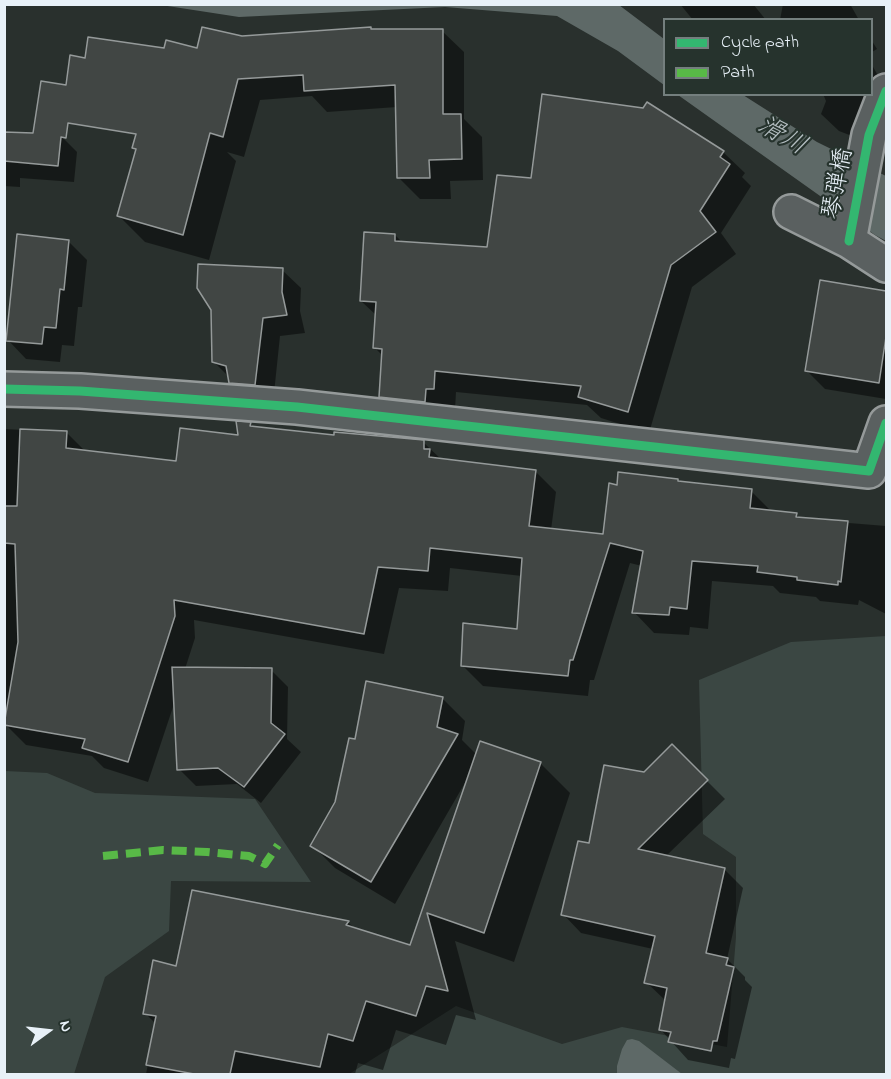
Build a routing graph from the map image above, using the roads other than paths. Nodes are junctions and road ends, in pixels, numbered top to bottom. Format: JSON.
{"nodes":[{"id":1,"x":886,"y":91,"type":"edge"},
{"id":2,"x":791,"y":212,"type":"dead end"},
{"id":3,"x":849,"y":241,"type":"junction"},
{"id":4,"x":886,"y":265,"type":"edge"},
{"id":5,"x":4,"y":389,"type":"edge"},
{"id":6,"x":886,"y":423,"type":"edge"}],
"edges":[{"from":1,"to":3,"type":"street","name":"琴弾橋"},
{"from":2,"to":3,"type":"street"},
{"from":3,"to":4,"type":"street"},
{"from":5,"to":6,"type":"street"}]}
